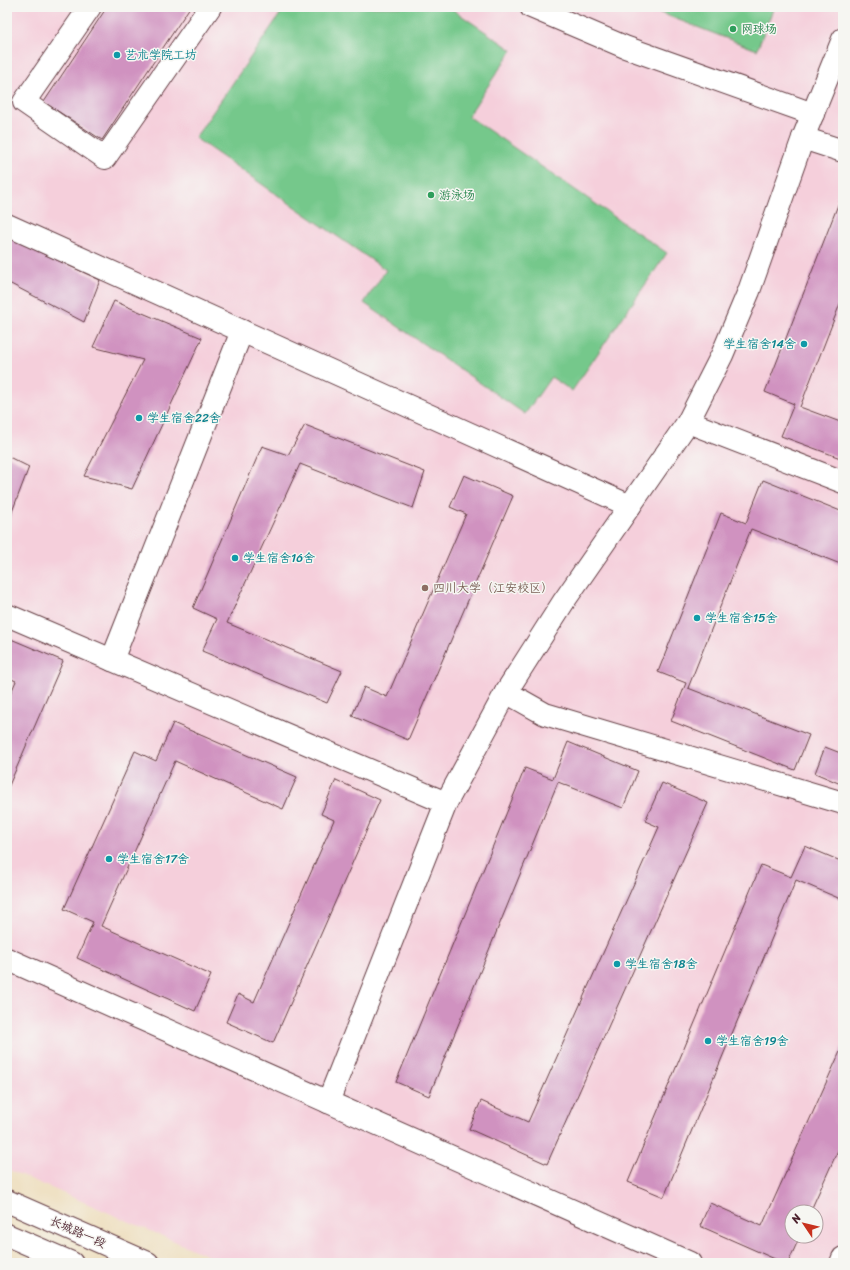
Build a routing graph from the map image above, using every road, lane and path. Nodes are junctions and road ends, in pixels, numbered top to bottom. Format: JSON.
{"nodes":[{"id":1,"x":90,"y":7,"type":"edge"},
{"id":2,"x":210,"y":7,"type":"edge"},
{"id":3,"x":531,"y":7,"type":"edge"},
{"id":4,"x":843,"y":39,"type":"edge"},
{"id":5,"x":814,"y":114,"type":"junction"},
{"id":6,"x":803,"y":138,"type":"junction"},
{"id":7,"x":843,"y":151,"type":"edge"},
{"id":8,"x":7,"y":225,"type":"edge"},
{"id":9,"x":242,"y":332,"type":"junction"},
{"id":10,"x":688,"y":422,"type":"junction"},
{"id":11,"x":843,"y":482,"type":"edge"},
{"id":12,"x":630,"y":506,"type":"junction"},
{"id":13,"x":7,"y":615,"type":"edge"},
{"id":14,"x":112,"y":660,"type":"junction"},
{"id":15,"x":506,"y":692,"type":"junction"},
{"id":16,"x":446,"y":803,"type":"junction"},
{"id":17,"x":843,"y":803,"type":"edge"},
{"id":18,"x":7,"y":959,"type":"edge"},
{"id":19,"x":328,"y":1102,"type":"junction"},
{"id":20,"x":7,"y":1201,"type":"edge"},
{"id":21,"x":8,"y":1237,"type":"edge"},
{"id":22,"x":843,"y":1258,"type":"edge"},
{"id":23,"x":72,"y":1263,"type":"edge"},
{"id":24,"x":148,"y":1263,"type":"edge"},
{"id":25,"x":690,"y":1263,"type":"edge"},
{"id":26,"x":841,"y":1263,"type":"edge"}],
"edges":[{"from":1,"to":2,"type":"street"},
{"from":3,"to":5,"type":"street"},
{"from":4,"to":5,"type":"street"},
{"from":5,"to":6,"type":"street"},
{"from":6,"to":7,"type":"street"},
{"from":6,"to":10,"type":"street"},
{"from":8,"to":9,"type":"street"},
{"from":9,"to":12,"type":"street"},
{"from":9,"to":14,"type":"street"},
{"from":10,"to":11,"type":"street"},
{"from":10,"to":12,"type":"street"},
{"from":12,"to":15,"type":"street"},
{"from":13,"to":14,"type":"street"},
{"from":14,"to":16,"type":"street"},
{"from":15,"to":16,"type":"street"},
{"from":15,"to":17,"type":"street"},
{"from":16,"to":19,"type":"street"},
{"from":18,"to":19,"type":"street"},
{"from":19,"to":25,"type":"street"},
{"from":20,"to":24,"type":"street","name":"长城路一段"},
{"from":21,"to":23,"type":"street"},
{"from":22,"to":26,"type":"street"}]}
